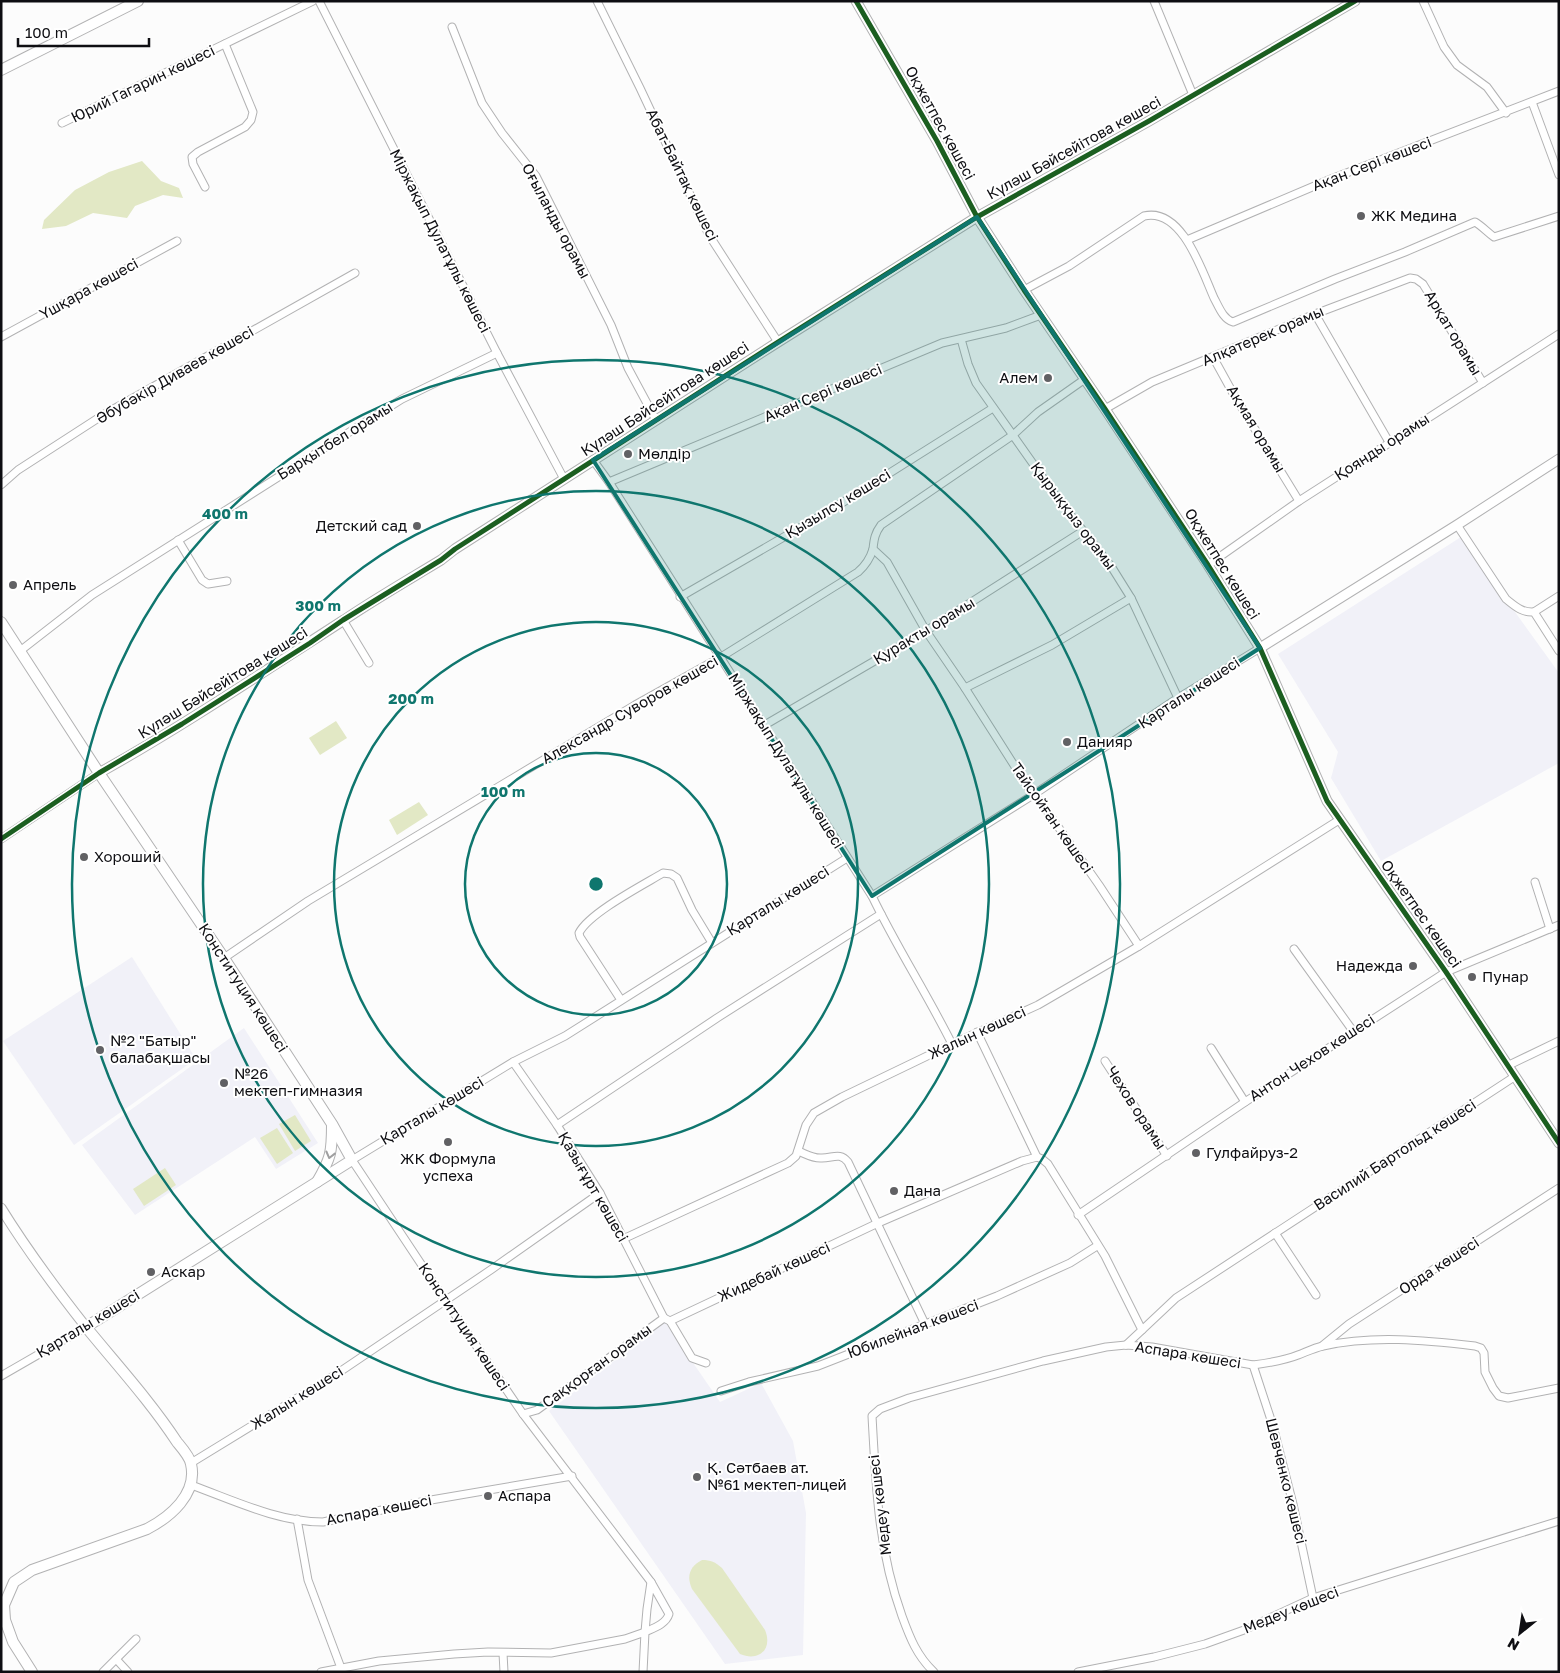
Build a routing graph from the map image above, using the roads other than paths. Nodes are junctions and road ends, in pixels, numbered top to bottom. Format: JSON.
{"nodes":[{"id":1,"x":138,"y":1,"type":"edge"},
{"id":2,"x":313,"y":1,"type":"edge"},
{"id":3,"x":319,"y":1,"type":"edge"},
{"id":4,"x":597,"y":1,"type":"edge"},
{"id":5,"x":1154,"y":1,"type":"edge"},
{"id":6,"x":1355,"y":1,"type":"edge"},
{"id":7,"x":1422,"y":1,"type":"edge"},
{"id":8,"x":860,"y":2,"type":"edge"},
{"id":9,"x":122,"y":5,"type":"edge"},
{"id":10,"x":452,"y":27,"type":"dead end"},
{"id":11,"x":225,"y":44,"type":"junction"},
{"id":12,"x":1,"y":70,"type":"edge"},
{"id":13,"x":1559,"y":91,"type":"edge"},
{"id":14,"x":1193,"y":94,"type":"junction"},
{"id":15,"x":1532,"y":102,"type":"junction"},
{"id":16,"x":1506,"y":113,"type":"junction"},
{"id":17,"x":62,"y":123,"type":"dead end"},
{"id":18,"x":1559,"y":175,"type":"edge"},
{"id":19,"x":205,"y":187,"type":"dead end"},
{"id":20,"x":977,"y":216,"type":"junction"},
{"id":21,"x":1559,"y":216,"type":"edge"},
{"id":22,"x":1187,"y":240,"type":"junction"},
{"id":23,"x":177,"y":241,"type":"dead end"},
{"id":24,"x":355,"y":273,"type":"dead end"},
{"id":25,"x":1423,"y":284,"type":"joint"},
{"id":26,"x":1024,"y":290,"type":"junction"},
{"id":27,"x":1041,"y":314,"type":"junction"},
{"id":28,"x":1315,"y":314,"type":"junction"},
{"id":29,"x":1559,"y":334,"type":"edge"},
{"id":30,"x":1,"y":337,"type":"edge"},
{"id":31,"x":962,"y":339,"type":"junction"},
{"id":32,"x":778,"y":342,"type":"junction"},
{"id":33,"x":497,"y":353,"type":"junction"},
{"id":34,"x":1213,"y":357,"type":"junction"},
{"id":35,"x":1084,"y":379,"type":"junction"},
{"id":36,"x":1483,"y":383,"type":"junction"},
{"id":37,"x":993,"y":408,"type":"junction"},
{"id":38,"x":1105,"y":409,"type":"junction"},
{"id":39,"x":656,"y":420,"type":"junction"},
{"id":40,"x":1013,"y":435,"type":"junction"},
{"id":41,"x":1389,"y":442,"type":"junction"},
{"id":42,"x":1559,"y":459,"type":"edge"},
{"id":43,"x":593,"y":460,"type":"junction"},
{"id":44,"x":564,"y":479,"type":"junction"},
{"id":45,"x":609,"y":482,"type":"junction"},
{"id":46,"x":1,"y":484,"type":"edge"},
{"id":47,"x":1299,"y":501,"type":"junction"},
{"id":48,"x":1457,"y":525,"type":"junction"},
{"id":49,"x":1083,"y":531,"type":"junction"},
{"id":50,"x":178,"y":540,"type":"junction"},
{"id":51,"x":873,"y":549,"type":"junction"},
{"id":52,"x":1208,"y":565,"type":"junction"},
{"id":53,"x":227,"y":581,"type":"dead end"},
{"id":54,"x":1559,"y":596,"type":"edge"},
{"id":55,"x":680,"y":597,"type":"junction"},
{"id":56,"x":1132,"y":598,"type":"junction"},
{"id":57,"x":1534,"y":612,"type":"junction"},
{"id":58,"x":343,"y":620,"type":"junction"},
{"id":59,"x":1,"y":622,"type":"edge"},
{"id":60,"x":926,"y":631,"type":"junction"},
{"id":61,"x":1260,"y":648,"type":"junction"},
{"id":62,"x":20,"y":651,"type":"junction"},
{"id":63,"x":1559,"y":651,"type":"edge"},
{"id":64,"x":721,"y":657,"type":"junction"},
{"id":65,"x":369,"y":663,"type":"dead end"},
{"id":66,"x":965,"y":688,"type":"junction"},
{"id":67,"x":1178,"y":698,"type":"junction"},
{"id":68,"x":763,"y":726,"type":"junction"},
{"id":69,"x":99,"y":773,"type":"junction"},
{"id":70,"x":1033,"y":795,"type":"junction"},
{"id":71,"x":1339,"y":820,"type":"junction"},
{"id":72,"x":1,"y":839,"type":"edge"},
{"id":73,"x":847,"y":858,"type":"junction"},
{"id":74,"x":1535,"y":882,"type":"dead end"},
{"id":75,"x":872,"y":896,"type":"junction"},
{"id":76,"x":880,"y":914,"type":"junction"},
{"id":77,"x":1559,"y":925,"type":"edge"},
{"id":78,"x":1550,"y":929,"type":"junction"},
{"id":79,"x":712,"y":943,"type":"junction"},
{"id":80,"x":1139,"y":946,"type":"junction"},
{"id":81,"x":1294,"y":949,"type":"dead end"},
{"id":82,"x":224,"y":958,"type":"junction"},
{"id":83,"x":1446,"y":972,"type":"junction"},
{"id":84,"x":621,"y":1000,"type":"junction"},
{"id":85,"x":1353,"y":1031,"type":"junction"},
{"id":86,"x":977,"y":1032,"type":"junction"},
{"id":87,"x":1559,"y":1041,"type":"edge"},
{"id":88,"x":952,"y":1044,"type":"junction"},
{"id":89,"x":1211,"y":1048,"type":"dead end"},
{"id":90,"x":1106,"y":1061,"type":"dead end"},
{"id":91,"x":513,"y":1062,"type":"junction"},
{"id":92,"x":1507,"y":1066,"type":"junction"},
{"id":93,"x":1514,"y":1077,"type":"junction"},
{"id":94,"x":1245,"y":1102,"type":"junction"},
{"id":95,"x":332,"y":1124,"type":"junction"},
{"id":96,"x":557,"y":1125,"type":"junction"},
{"id":97,"x":1559,"y":1143,"type":"edge"},
{"id":98,"x":798,"y":1151,"type":"junction"},
{"id":99,"x":1167,"y":1156,"type":"junction"},
{"id":100,"x":1037,"y":1157,"type":"junction"},
{"id":101,"x":352,"y":1160,"type":"junction"},
{"id":102,"x":316,"y":1184,"type":"junction"},
{"id":103,"x":1559,"y":1188,"type":"edge"},
{"id":104,"x":600,"y":1193,"type":"junction"},
{"id":105,"x":1,"y":1208,"type":"edge"},
{"id":106,"x":1078,"y":1215,"type":"junction"},
{"id":107,"x":878,"y":1223,"type":"junction"},
{"id":108,"x":1275,"y":1233,"type":"junction"},
{"id":109,"x":623,"y":1239,"type":"junction"},
{"id":110,"x":1097,"y":1246,"type":"junction"},
{"id":111,"x":1316,"y":1295,"type":"dead end"},
{"id":112,"x":444,"y":1300,"type":"junction"},
{"id":113,"x":667,"y":1320,"type":"junction"},
{"id":114,"x":925,"y":1324,"type":"junction"},
{"id":115,"x":86,"y":1327,"type":"junction"},
{"id":116,"x":1142,"y":1330,"type":"junction"},
{"id":117,"x":1126,"y":1345,"type":"junction"},
{"id":118,"x":1322,"y":1346,"type":"junction"},
{"id":119,"x":706,"y":1363,"type":"dead end"},
{"id":120,"x":1253,"y":1365,"type":"junction"},
{"id":121,"x":1,"y":1376,"type":"edge"},
{"id":122,"x":1559,"y":1388,"type":"edge"},
{"id":123,"x":722,"y":1391,"type":"dead end"},
{"id":124,"x":523,"y":1414,"type":"junction"},
{"id":125,"x":872,"y":1416,"type":"joint"},
{"id":126,"x":191,"y":1463,"type":"junction"},
{"id":127,"x":572,"y":1476,"type":"junction"},
{"id":128,"x":191,"y":1485,"type":"junction"},
{"id":129,"x":297,"y":1519,"type":"junction"},
{"id":130,"x":1559,"y":1521,"type":"edge"},
{"id":131,"x":651,"y":1582,"type":"junction"},
{"id":132,"x":1313,"y":1598,"type":"junction"},
{"id":133,"x":645,"y":1632,"type":"junction"},
{"id":134,"x":136,"y":1638,"type":"dead end"},
{"id":135,"x":503,"y":1653,"type":"junction"},
{"id":136,"x":116,"y":1659,"type":"junction"},
{"id":137,"x":341,"y":1668,"type":"junction"},
{"id":138,"x":32,"y":1672,"type":"edge"},
{"id":139,"x":103,"y":1672,"type":"edge"},
{"id":140,"x":128,"y":1672,"type":"edge"},
{"id":141,"x":321,"y":1672,"type":"edge"},
{"id":142,"x":504,"y":1672,"type":"edge"},
{"id":143,"x":644,"y":1672,"type":"edge"},
{"id":144,"x":934,"y":1672,"type":"edge"},
{"id":145,"x":1078,"y":1672,"type":"edge"}],
"edges":[{"from":1,"to":9,"type":"main road"},
{"from":2,"to":11,"type":"street","name":"Юрий Гагарин көшесі"},
{"from":3,"to":33,"type":"street","name":"Міржақып Дулатұлы көшесі"},
{"from":4,"to":32,"type":"street","name":"Абат-Байтақ көшесі"},
{"from":5,"to":14,"type":"street"},
{"from":6,"to":14,"type":"street","name":"Күләш Бәйсейітова көшесі"},
{"from":7,"to":16,"type":"street"},
{"from":8,"to":20,"type":"street","name":"Оқжетпес көшесі"},
{"from":9,"to":12,"type":"main road"},
{"from":10,"to":39,"type":"street","name":"Оғыланды орамы"},
{"from":11,"to":17,"type":"street","name":"Юрий Гагарин көшесі"},
{"from":11,"to":19,"type":"street","name":"Юрий Гагарин көшесі"},
{"from":13,"to":15,"type":"street","name":"Ақан Сері көшесі"},
{"from":14,"to":20,"type":"street","name":"Күләш Бәйсейітова көшесі"},
{"from":15,"to":16,"type":"street","name":"Ақан Сері көшесі"},
{"from":15,"to":18,"type":"street"},
{"from":16,"to":22,"type":"street","name":"Ақан Сері көшесі"},
{"from":20,"to":26,"type":"street","name":"Оқжетпес көшесі"},
{"from":20,"to":32,"type":"street","name":"Күләш Бәйсейітова көшесі"},
{"from":21,"to":22,"type":"street"},
{"from":22,"to":26,"type":"street"},
{"from":23,"to":30,"type":"street","name":"Үшқара көшесі"},
{"from":24,"to":46,"type":"street","name":"Әбубәкір Диваев көшесі"},
{"from":25,"to":28,"type":"street","name":"Алқатерек орамы"},
{"from":25,"to":36,"type":"street","name":"Арқат орамы"},
{"from":26,"to":27,"type":"street","name":"Оқжетпес көшесі"},
{"from":27,"to":31,"type":"street","name":"Ақан Сері көшесі"},
{"from":27,"to":35,"type":"street","name":"Оқжетпес көшесі"},
{"from":28,"to":34,"type":"street","name":"Алқатерек орамы"},
{"from":28,"to":41,"type":"street"},
{"from":29,"to":36,"type":"street","name":"Қоянды орамы"},
{"from":31,"to":37,"type":"street","name":"Қырыққыз орамы"},
{"from":31,"to":45,"type":"street","name":"Ақан Сері көшесі"},
{"from":32,"to":39,"type":"street","name":"Күләш Бәйсейітова көшесі"},
{"from":33,"to":44,"type":"street","name":"Міржақып Дулатұлы көшесі"},
{"from":33,"to":50,"type":"street","name":"Барқытбел орамы"},
{"from":34,"to":38,"type":"street","name":"Алқатерек орамы"},
{"from":34,"to":47,"type":"street","name":"Ақмая орамы"},
{"from":35,"to":38,"type":"street","name":"Оқжетпес көшесі"},
{"from":35,"to":40,"type":"street"},
{"from":36,"to":41,"type":"street","name":"Қоянды орамы"},
{"from":37,"to":40,"type":"street","name":"Қырыққыз орамы"},
{"from":37,"to":55,"type":"street","name":"Қызылсу көшесі"},
{"from":38,"to":52,"type":"street","name":"Оқжетпес көшесі"},
{"from":39,"to":43,"type":"street","name":"Күләш Бәйсейітова көшесі"},
{"from":40,"to":49,"type":"street","name":"Қырыққыз орамы"},
{"from":40,"to":51,"type":"street"},
{"from":41,"to":47,"type":"street","name":"Қоянды орамы"},
{"from":42,"to":48,"type":"street","name":"Қарталы көшесі"},
{"from":43,"to":44,"type":"street","name":"Күләш Бәйсейітова көшесі"},
{"from":43,"to":45,"type":"street","name":"Міржақып Дулатұлы көшесі"},
{"from":44,"to":58,"type":"street","name":"Күләш Бәйсейітова көшесі"},
{"from":45,"to":55,"type":"street","name":"Міржақып Дулатұлы көшесі"},
{"from":47,"to":52,"type":"street","name":"Қоянды орамы"},
{"from":48,"to":57,"type":"street"},
{"from":48,"to":61,"type":"street","name":"Қарталы көшесі"},
{"from":49,"to":56,"type":"street","name":"Қырыққыз орамы"},
{"from":49,"to":60,"type":"street","name":"Қуракты орамы"},
{"from":50,"to":53,"type":"street"},
{"from":50,"to":62,"type":"street","name":"Барқытбел орамы"},
{"from":51,"to":60,"type":"street","name":"Тайсойған көшесі"},
{"from":51,"to":64,"type":"street","name":"Александр Суворов көшесі"},
{"from":52,"to":61,"type":"street","name":"Оқжетпес көшесі"},
{"from":54,"to":57,"type":"street"},
{"from":55,"to":64,"type":"street","name":"Міржақып Дулатұлы көшесі"},
{"from":56,"to":66,"type":"street"},
{"from":56,"to":67,"type":"street","name":"Қырыққыз орамы"},
{"from":57,"to":63,"type":"street"},
{"from":58,"to":65,"type":"street"},
{"from":58,"to":69,"type":"street","name":"Күләш Бәйсейітова көшесі"},
{"from":59,"to":62,"type":"main road","name":"Конституция көшесі"},
{"from":60,"to":66,"type":"street","name":"Тайсойған көшесі"},
{"from":60,"to":68,"type":"street","name":"Қуракты орамы"},
{"from":61,"to":67,"type":"street","name":"Қарталы көшесі"},
{"from":61,"to":71,"type":"street","name":"Оқжетпес көшесі"},
{"from":62,"to":69,"type":"main road","name":"Конституция көшесі"},
{"from":64,"to":68,"type":"street","name":"Міржақып Дулатұлы көшесі"},
{"from":64,"to":82,"type":"street","name":"Александр Суворов көшесі"},
{"from":66,"to":70,"type":"street","name":"Тайсойған көшесі"},
{"from":67,"to":70,"type":"street","name":"Қарталы көшесі"},
{"from":68,"to":73,"type":"street","name":"Міржақып Дулатұлы көшесі"},
{"from":69,"to":72,"type":"street","name":"Күләш Бәйсейітова көшесі"},
{"from":69,"to":82,"type":"main road","name":"Конституция көшесі"},
{"from":70,"to":75,"type":"street","name":"Қарталы көшесі"},
{"from":70,"to":80,"type":"street","name":"Тайсойған көшесі"},
{"from":71,"to":80,"type":"street","name":"Жалын көшесі"},
{"from":71,"to":83,"type":"street","name":"Оқжетпес көшесі"},
{"from":73,"to":75,"type":"street","name":"Міржақып Дулатұлы көшесі"},
{"from":73,"to":79,"type":"street","name":"Қарталы көшесі"},
{"from":74,"to":78,"type":"street"},
{"from":75,"to":76,"type":"street","name":"Міржақып Дулатұлы көшесі"},
{"from":76,"to":88,"type":"street","name":"Міржақып Дулатұлы көшесі"},
{"from":76,"to":96,"type":"street"},
{"from":77,"to":78,"type":"street","name":"Антон Чехов көшесі"},
{"from":78,"to":83,"type":"street","name":"Антон Чехов көшесі"},
{"from":79,"to":84,"type":"street","name":"Қарталы көшесі"},
{"from":79,"to":84,"type":"street"},
{"from":80,"to":86,"type":"street","name":"Жалын көшесі"},
{"from":81,"to":85,"type":"street"},
{"from":82,"to":95,"type":"main road","name":"Конституция көшесі"},
{"from":83,"to":85,"type":"street","name":"Антон Чехов көшесі"},
{"from":83,"to":92,"type":"street","name":"Оқжетпес көшесі"},
{"from":84,"to":91,"type":"street","name":"Қарталы көшесі"},
{"from":85,"to":94,"type":"street","name":"Антон Чехов көшесі"},
{"from":86,"to":88,"type":"street","name":"Жалын көшесі"},
{"from":86,"to":100,"type":"street"},
{"from":87,"to":92,"type":"street"},
{"from":88,"to":98,"type":"street","name":"Жалын көшесі"},
{"from":89,"to":94,"type":"street"},
{"from":90,"to":99,"type":"street","name":"Чехов орамы"},
{"from":91,"to":96,"type":"street","name":"Қазығұрт көшесі"},
{"from":91,"to":101,"type":"street","name":"Қарталы көшесі"},
{"from":92,"to":93,"type":"street","name":"Оқжетпес көшесі"},
{"from":93,"to":97,"type":"street","name":"Оқжетпес көшесі"},
{"from":93,"to":108,"type":"street","name":"Василий Бартольд көшесі"},
{"from":94,"to":99,"type":"street","name":"Антон Чехов көшесі"},
{"from":95,"to":101,"type":"main road","name":"Конституция көшесі"},
{"from":95,"to":102,"type":"main road","one_way":true},
{"from":96,"to":104,"type":"street","name":"Қазығұрт көшесі"},
{"from":98,"to":107,"type":"street"},
{"from":98,"to":109,"type":"street"},
{"from":99,"to":106,"type":"street","name":"Антон Чехов көшесі"},
{"from":100,"to":106,"type":"street"},
{"from":100,"to":107,"type":"street","name":"Жидебай көшесі"},
{"from":101,"to":102,"type":"main road","name":"Қарталы көшесі"},
{"from":101,"to":112,"type":"street","name":"Конституция көшесі"},
{"from":102,"to":115,"type":"main road","name":"Қарталы көшесі"},
{"from":103,"to":118,"type":"street","name":"Орда көшесі"},
{"from":104,"to":109,"type":"street","name":"Қазығұрт көшесі"},
{"from":104,"to":112,"type":"street","name":"Жалын көшесі"},
{"from":105,"to":115,"type":"street"},
{"from":106,"to":110,"type":"street"},
{"from":107,"to":113,"type":"street","name":"Жидебай көшесі"},
{"from":107,"to":114,"type":"street"},
{"from":108,"to":111,"type":"street"},
{"from":108,"to":116,"type":"street","name":"Василий Бартольд көшесі"},
{"from":109,"to":113,"type":"street","name":"Қазығұрт көшесі"},
{"from":110,"to":114,"type":"street","name":"Юбилейная көшесі"},
{"from":110,"to":116,"type":"street"},
{"from":112,"to":124,"type":"street","name":"Конституция көшесі"},
{"from":112,"to":126,"type":"street","name":"Жалын көшесі"},
{"from":113,"to":119,"type":"street","name":"Қазығұрт көшесі"},
{"from":113,"to":124,"type":"street","name":"Саққорған орамы"},
{"from":114,"to":123,"type":"street","name":"Юбилейная көшесі"},
{"from":115,"to":121,"type":"street","name":"Қарталы көшесі"},
{"from":115,"to":126,"type":"main road"},
{"from":116,"to":117,"type":"street"},
{"from":117,"to":120,"type":"street","name":"Аспара көшесі"},
{"from":117,"to":125,"type":"street","name":"Аспара көшесі"},
{"from":118,"to":120,"type":"street","name":"Аспара көшесі"},
{"from":118,"to":122,"type":"street","name":"Аспара көшесі"},
{"from":120,"to":132,"type":"street","name":"Шевченко көшесі"},
{"from":124,"to":127,"type":"street","name":"Конституция көшесі"},
{"from":125,"to":144,"type":"street","name":"Медеу көшесі"},
{"from":126,"to":128,"type":"main road"},
{"from":127,"to":129,"type":"street","name":"Аспара көшесі"},
{"from":127,"to":131,"type":"street","name":"Конституция көшесі"},
{"from":128,"to":129,"type":"street","name":"Аспара көшесі"},
{"from":128,"to":138,"type":"main road"},
{"from":129,"to":137,"type":"street"},
{"from":130,"to":132,"type":"street","name":"Медеу көшесі"},
{"from":131,"to":133,"type":"street"},
{"from":131,"to":133,"type":"street","name":"Конституция көшесі"},
{"from":132,"to":145,"type":"street","name":"Медеу көшесі"},
{"from":133,"to":135,"type":"street"},
{"from":133,"to":143,"type":"street"},
{"from":134,"to":136,"type":"street"},
{"from":135,"to":137,"type":"street"},
{"from":135,"to":142,"type":"street"},
{"from":136,"to":139,"type":"street"},
{"from":136,"to":140,"type":"street"},
{"from":137,"to":141,"type":"street"}]}
